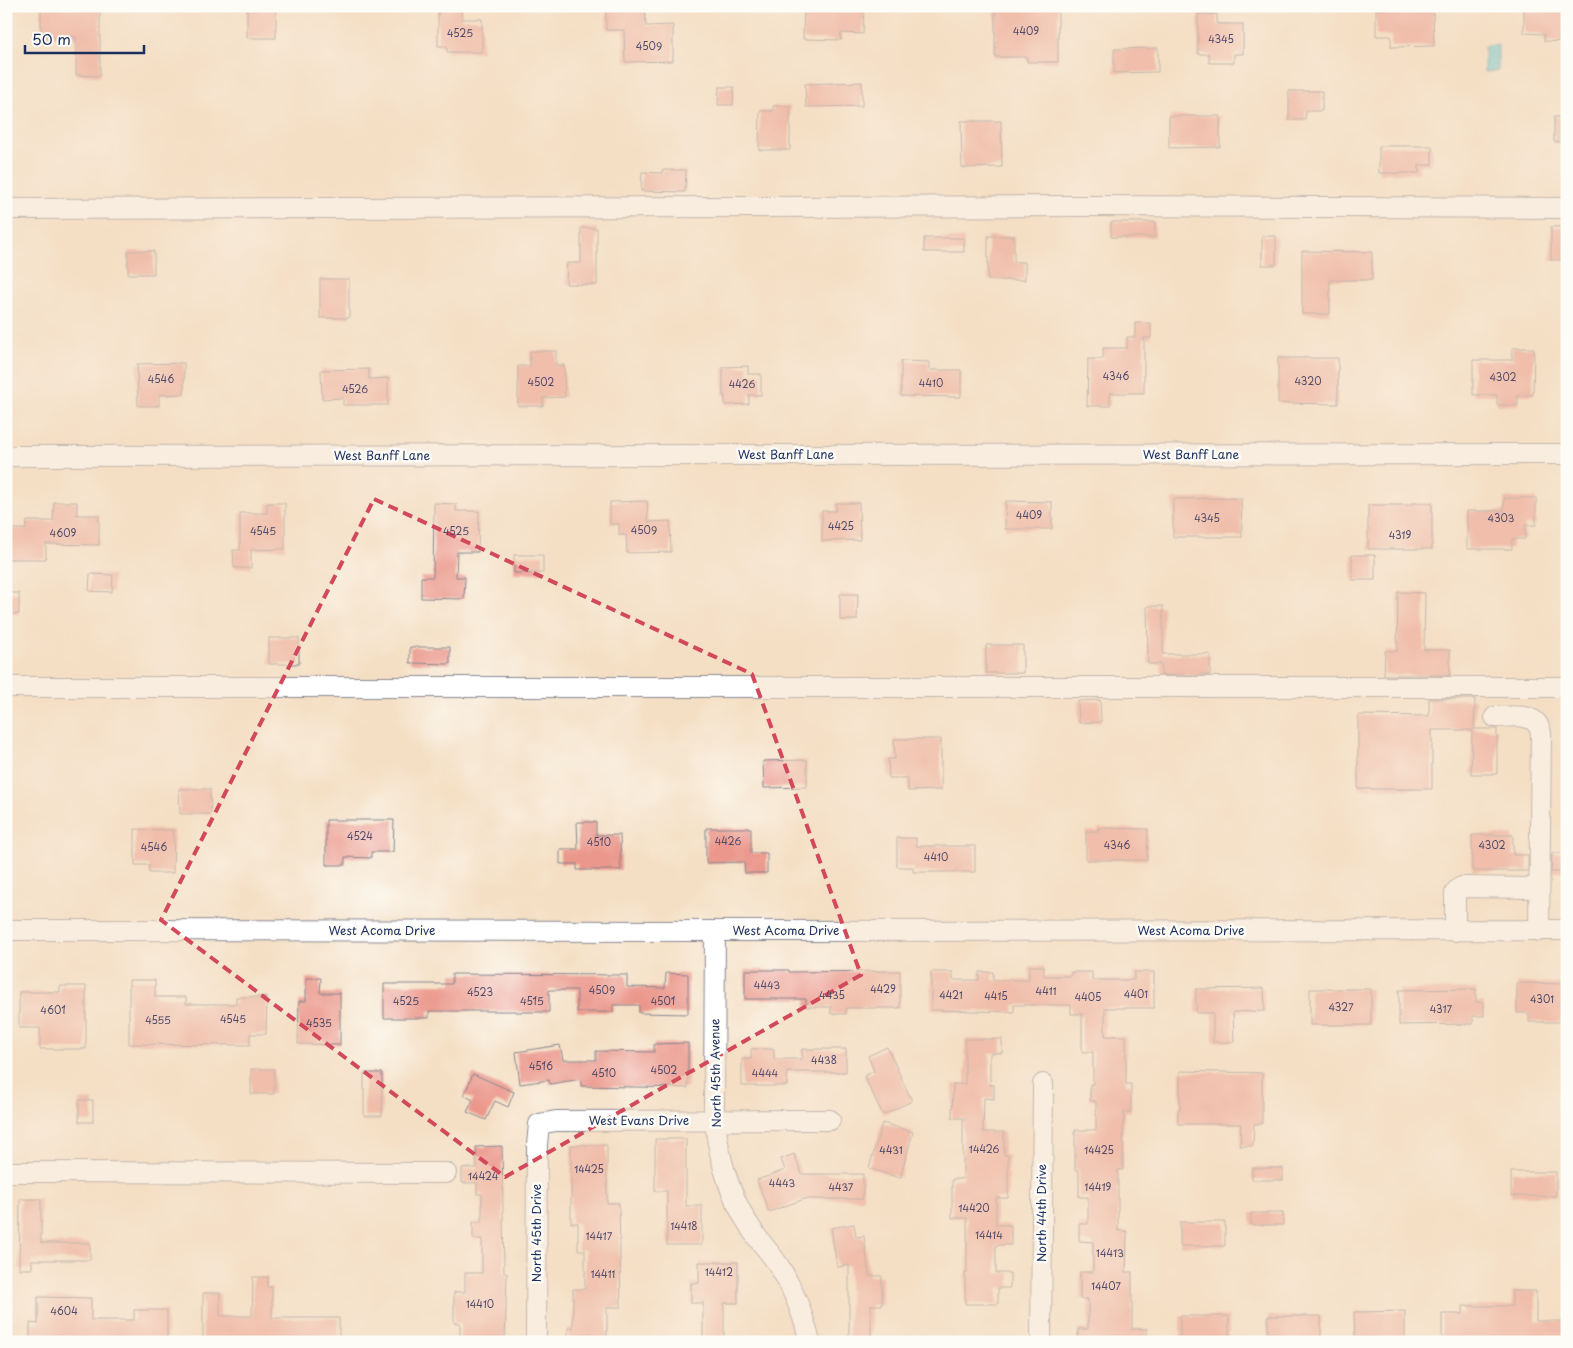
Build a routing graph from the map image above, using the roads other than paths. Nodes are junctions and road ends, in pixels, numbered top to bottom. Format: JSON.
{"nodes":[{"id":1,"x":1567,"y":208,"type":"edge"},
{"id":2,"x":6,"y":209,"type":"edge"},
{"id":3,"x":1567,"y":454,"type":"edge"},
{"id":4,"x":6,"y":456,"type":"edge"},
{"id":5,"x":6,"y":687,"type":"edge"},
{"id":6,"x":1567,"y":687,"type":"edge"},
{"id":7,"x":1495,"y":718,"type":"dead end"},
{"id":8,"x":1539,"y":888,"type":"junction"},
{"id":9,"x":6,"y":930,"type":"edge"},
{"id":10,"x":1539,"y":930,"type":"junction"},
{"id":11,"x":1567,"y":930,"type":"edge"},
{"id":12,"x":715,"y":931,"type":"junction"},
{"id":13,"x":1455,"y":931,"type":"junction"},
{"id":14,"x":1043,"y":1084,"type":"dead end"},
{"id":15,"x":830,"y":1120,"type":"dead end"},
{"id":16,"x":715,"y":1121,"type":"junction"},
{"id":17,"x":539,"y":1124,"type":"joint"},
{"id":18,"x":6,"y":1172,"type":"edge"},
{"id":19,"x":446,"y":1173,"type":"dead end"},
{"id":20,"x":536,"y":1342,"type":"edge"},
{"id":21,"x":810,"y":1342,"type":"edge"},
{"id":22,"x":1041,"y":1342,"type":"edge"}],
"edges":[{"from":1,"to":2,"type":"street"},
{"from":3,"to":4,"type":"street","name":"West Banff Lane"},
{"from":5,"to":6,"type":"street"},
{"from":7,"to":8,"type":"street"},
{"from":8,"to":10,"type":"street"},
{"from":8,"to":13,"type":"street"},
{"from":9,"to":12,"type":"street","name":"West Acoma Drive"},
{"from":10,"to":11,"type":"street","name":"West Acoma Drive"},
{"from":10,"to":13,"type":"street","name":"West Acoma Drive"},
{"from":12,"to":13,"type":"street","name":"West Acoma Drive"},
{"from":12,"to":16,"type":"street","name":"North 45th Avenue"},
{"from":14,"to":22,"type":"street","name":"North 44th Drive"},
{"from":15,"to":16,"type":"street","name":"West Evans Drive"},
{"from":16,"to":17,"type":"street","name":"West Evans Drive"},
{"from":16,"to":21,"type":"street","name":"North 45th Avenue"},
{"from":17,"to":20,"type":"street","name":"North 45th Drive"},
{"from":18,"to":19,"type":"street"}]}
